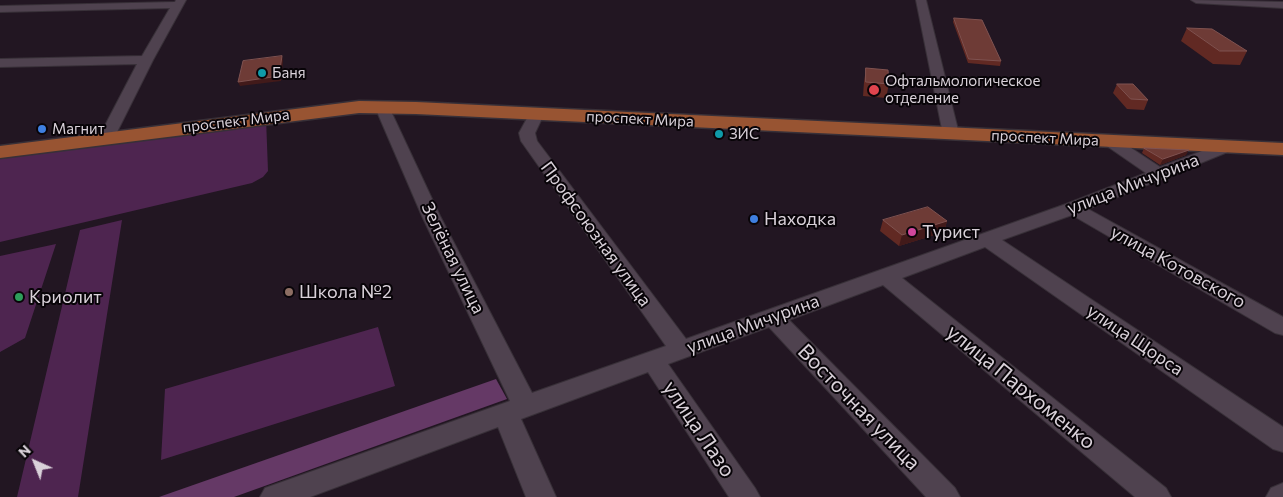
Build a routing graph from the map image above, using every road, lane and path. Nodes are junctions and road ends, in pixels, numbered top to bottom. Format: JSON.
{"nodes":[{"id":1,"x":921,"y":0,"type":"edge"},
{"id":2,"x":1196,"y":0,"type":"edge"},
{"id":3,"x":179,"y":3,"type":"edge"},
{"id":4,"x":1283,"y":5,"type":"edge"},
{"id":5,"x":0,"y":9,"type":"edge"},
{"id":6,"x":146,"y":60,"type":"junction"},
{"id":7,"x":0,"y":63,"type":"edge"},
{"id":8,"x":382,"y":107,"type":"junction"},
{"id":9,"x":536,"y":114,"type":"junction"},
{"id":10,"x":951,"y":134,"type":"junction"},
{"id":11,"x":107,"y":137,"type":"junction"},
{"id":12,"x":1110,"y":141,"type":"junction"},
{"id":13,"x":1229,"y":146,"type":"junction"},
{"id":14,"x":1283,"y":149,"type":"edge"},
{"id":15,"x":0,"y":152,"type":"edge"},
{"id":16,"x":1158,"y":174,"type":"junction"},
{"id":17,"x":1073,"y":208,"type":"junction"},
{"id":18,"x":987,"y":239,"type":"junction"},
{"id":19,"x":886,"y":276,"type":"junction"},
{"id":20,"x":772,"y":317,"type":"junction"},
{"id":21,"x":1283,"y":326,"type":"edge"},
{"id":22,"x":681,"y":350,"type":"junction"},
{"id":23,"x":653,"y":361,"type":"junction"},
{"id":24,"x":516,"y":410,"type":"junction"},
{"id":25,"x":1283,"y":441,"type":"edge"},
{"id":26,"x":320,"y":489,"type":"edge"},
{"id":27,"x":275,"y":497,"type":"edge"},
{"id":28,"x":541,"y":497,"type":"edge"},
{"id":29,"x":745,"y":497,"type":"edge"},
{"id":30,"x":945,"y":497,"type":"edge"},
{"id":31,"x":1156,"y":497,"type":"edge"}],
"edges":[{"from":1,"to":10,"type":"street"},
{"from":2,"to":4,"type":"street"},
{"from":3,"to":5,"type":"street"},
{"from":3,"to":6,"type":"street"},
{"from":6,"to":7,"type":"street"},
{"from":6,"to":11,"type":"street"},
{"from":8,"to":9,"type":"main road","name":"проспект Мира"},
{"from":8,"to":11,"type":"main road","name":"проспект Мира"},
{"from":8,"to":24,"type":"street","name":"Зелёная улица"},
{"from":9,"to":10,"type":"main road","name":"проспект Мира"},
{"from":9,"to":22,"type":"street","name":"Профсоюзная улица"},
{"from":10,"to":12,"type":"main road","name":"проспект Мира"},
{"from":11,"to":15,"type":"main road","name":"проспект Мира"},
{"from":12,"to":13,"type":"main road","name":"проспект Мира"},
{"from":12,"to":16,"type":"street"},
{"from":13,"to":14,"type":"main road","name":"проспект Мира"},
{"from":13,"to":16,"type":"street","name":"улица Мичурина"},
{"from":16,"to":17,"type":"street","name":"улица Мичурина"},
{"from":17,"to":18,"type":"street","name":"улица Мичурина"},
{"from":17,"to":21,"type":"street","name":"улица Котовского"},
{"from":18,"to":19,"type":"street","name":"улица Мичурина"},
{"from":18,"to":25,"type":"street","name":"улица Щорса"},
{"from":19,"to":20,"type":"street","name":"улица Мичурина"},
{"from":19,"to":31,"type":"street","name":"улица Пархоменко"},
{"from":20,"to":22,"type":"street","name":"улица Мичурина"},
{"from":20,"to":30,"type":"street","name":"Восточная улица"},
{"from":22,"to":23,"type":"street","name":"улица Мичурина"},
{"from":23,"to":24,"type":"street","name":"улица Мичурина"},
{"from":23,"to":29,"type":"street","name":"улица Лазо"},
{"from":24,"to":26,"type":"street","name":"улица Мичурина"},
{"from":24,"to":28,"type":"street","name":"Зелёная улица"},
{"from":26,"to":27,"type":"street","name":"улица Мичурина"}]}
